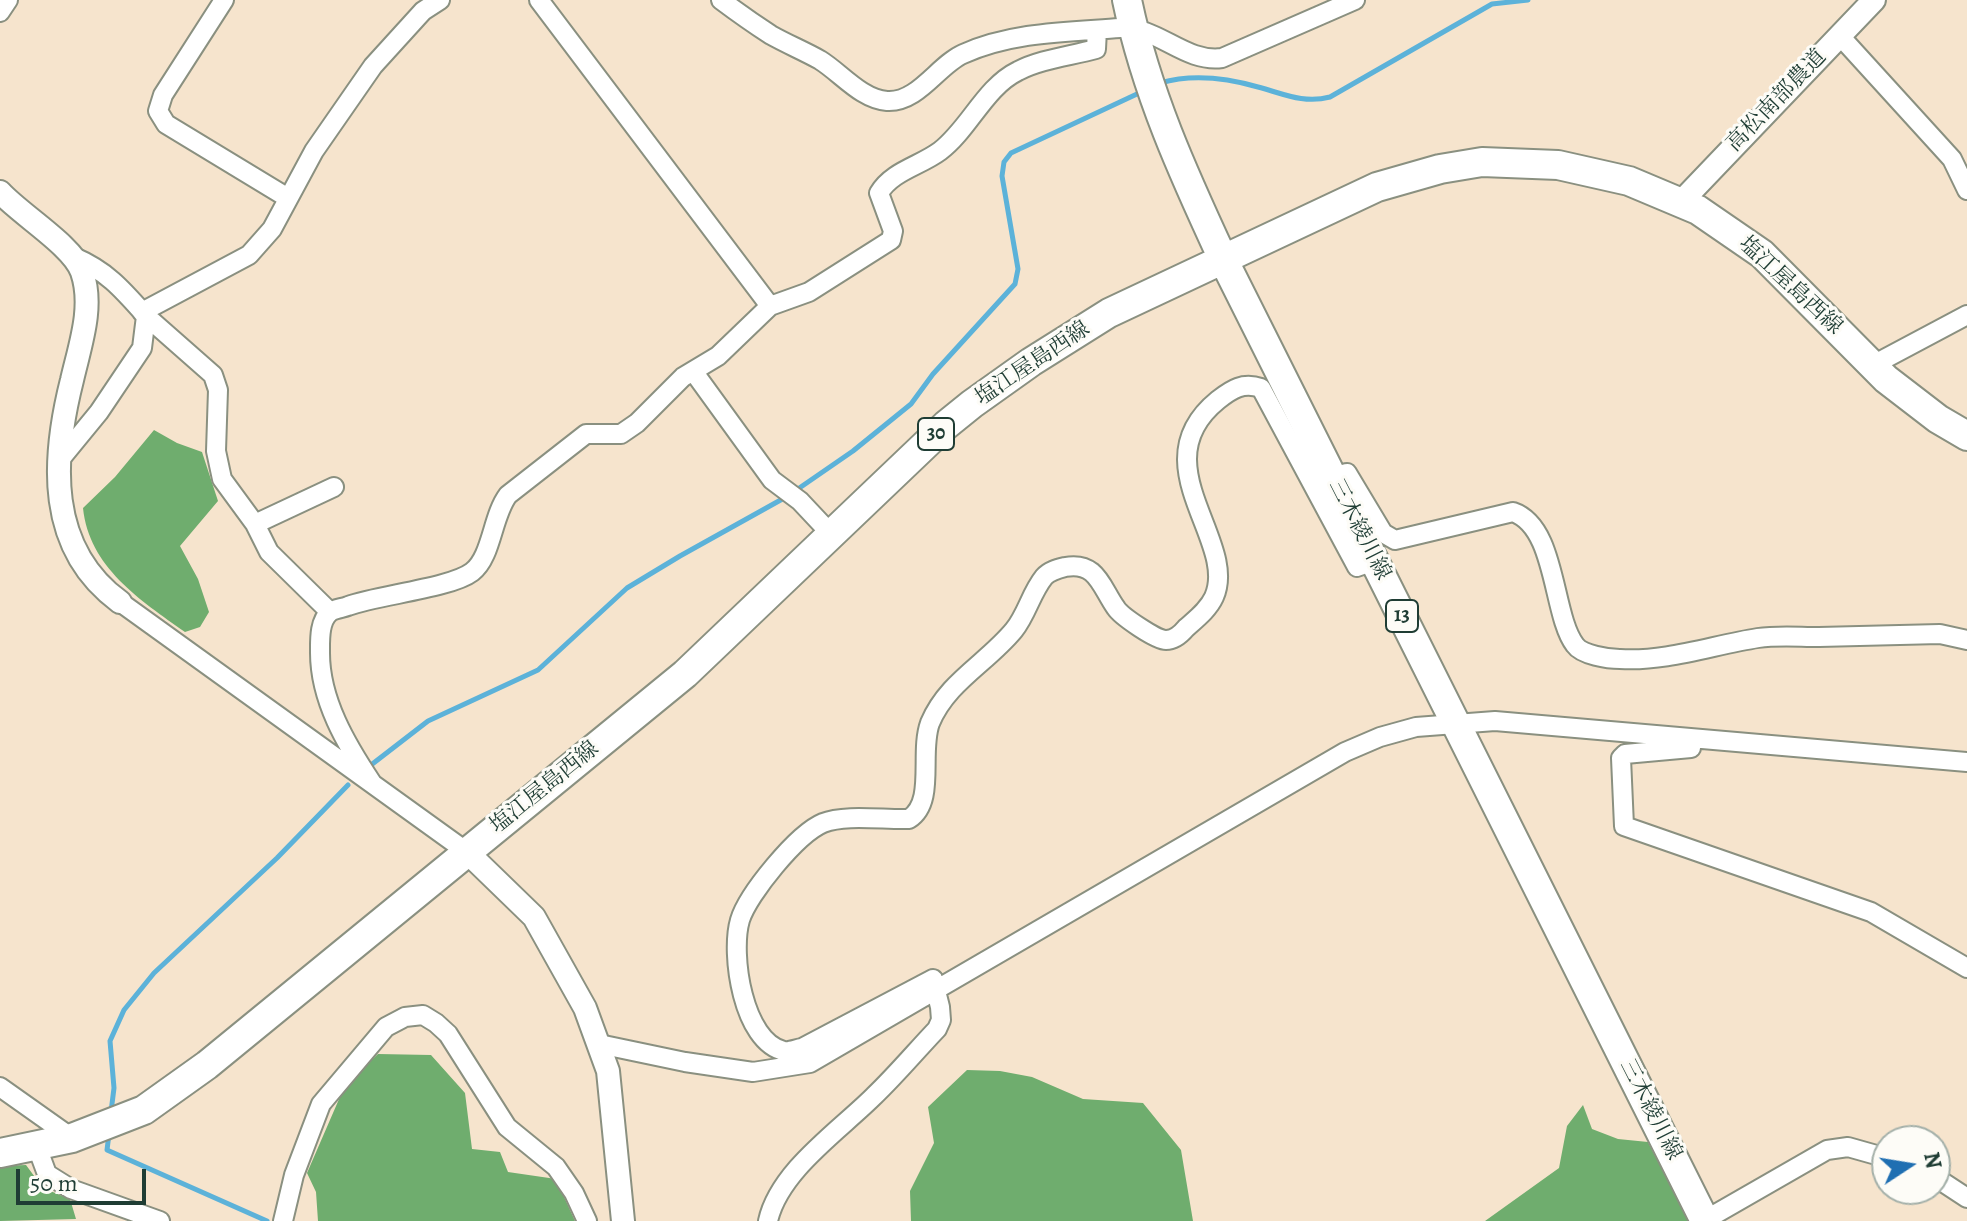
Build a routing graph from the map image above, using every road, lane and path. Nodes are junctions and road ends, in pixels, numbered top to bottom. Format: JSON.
{"nodes":[{"id":1,"x":8,"y":0,"type":"edge"},
{"id":2,"x":224,"y":0,"type":"edge"},
{"id":3,"x":440,"y":0,"type":"edge"},
{"id":4,"x":539,"y":0,"type":"edge"},
{"id":5,"x":721,"y":0,"type":"edge"},
{"id":6,"x":1355,"y":0,"type":"edge"},
{"id":7,"x":1874,"y":0,"type":"edge"},
{"id":8,"x":420,"y":6,"type":"edge"},
{"id":9,"x":0,"y":12,"type":"edge"},
{"id":10,"x":1131,"y":14,"type":"edge"},
{"id":11,"x":1097,"y":30,"type":"junction"},
{"id":12,"x":1840,"y":36,"type":"junction"},
{"id":13,"x":1967,"y":190,"type":"edge"},
{"id":14,"x":0,"y":192,"type":"edge"},
{"id":15,"x":288,"y":198,"type":"junction"},
{"id":16,"x":1680,"y":203,"type":"junction"},
{"id":17,"x":74,"y":257,"type":"junction"},
{"id":18,"x":1223,"y":259,"type":"junction"},
{"id":19,"x":770,"y":306,"type":"junction"},
{"id":20,"x":144,"y":314,"type":"junction"},
{"id":21,"x":1967,"y":315,"type":"edge"},
{"id":22,"x":1873,"y":365,"type":"junction"},
{"id":23,"x":693,"y":371,"type":"junction"},
{"id":24,"x":1967,"y":436,"type":"edge"},
{"id":25,"x":58,"y":462,"type":"junction"},
{"id":26,"x":1332,"y":477,"type":"junction"},
{"id":27,"x":334,"y":487,"type":"dead end"},
{"id":28,"x":255,"y":524,"type":"junction"},
{"id":29,"x":831,"y":534,"type":"junction"},
{"id":30,"x":1374,"y":561,"type":"junction"},
{"id":31,"x":120,"y":602,"type":"joint"},
{"id":32,"x":330,"y":612,"type":"junction"},
{"id":33,"x":1967,"y":640,"type":"edge"},
{"id":34,"x":335,"y":720,"type":"junction"},
{"id":35,"x":1455,"y":722,"type":"junction"},
{"id":36,"x":295,"y":728,"type":"junction"},
{"id":37,"x":1700,"y":740,"type":"junction"},
{"id":38,"x":1967,"y":762,"type":"edge"},
{"id":39,"x":372,"y":783,"type":"junction"},
{"id":40,"x":467,"y":852,"type":"junction"},
{"id":41,"x":1967,"y":968,"type":"edge"},
{"id":42,"x":936,"y":989,"type":"junction"},
{"id":43,"x":599,"y":1044,"type":"junction"},
{"id":44,"x":0,"y":1087,"type":"edge"},
{"id":45,"x":72,"y":1138,"type":"junction"},
{"id":46,"x":37,"y":1147,"type":"junction"},
{"id":47,"x":0,"y":1153,"type":"edge"},
{"id":48,"x":1871,"y":1153,"type":"edge"},
{"id":49,"x":1705,"y":1220,"type":"edge"},
{"id":50,"x":160,"y":1221,"type":"edge"},
{"id":51,"x":283,"y":1221,"type":"edge"},
{"id":52,"x":587,"y":1221,"type":"edge"},
{"id":53,"x":623,"y":1221,"type":"edge"},
{"id":54,"x":768,"y":1221,"type":"edge"}],
"edges":[{"from":1,"to":9,"type":"street"},
{"from":2,"to":15,"type":"street"},
{"from":3,"to":8,"type":"street"},
{"from":4,"to":19,"type":"street"},
{"from":5,"to":11,"type":"street"},
{"from":6,"to":10,"type":"street"},
{"from":7,"to":12,"type":"street","name":"高松南部農道"},
{"from":8,"to":15,"type":"street"},
{"from":10,"to":11,"type":"street"},
{"from":10,"to":18,"type":"main road","name":"三木綾川線","number":"13"},
{"from":11,"to":19,"type":"street"},
{"from":12,"to":13,"type":"street"},
{"from":12,"to":16,"type":"street","name":"高松南部農道"},
{"from":14,"to":17,"type":"street"},
{"from":15,"to":20,"type":"street"},
{"from":16,"to":18,"type":"main road","name":"塩江屋島西線","number":"30"},
{"from":16,"to":22,"type":"main road","name":"塩江屋島西線","number":"30"},
{"from":17,"to":20,"type":"street"},
{"from":17,"to":25,"type":"street"},
{"from":18,"to":26,"type":"main road","name":"三木綾川線","number":"13"},
{"from":18,"to":29,"type":"main road","name":"塩江屋島西線","number":"30"},
{"from":19,"to":23,"type":"street"},
{"from":20,"to":25,"type":"street"},
{"from":20,"to":28,"type":"street"},
{"from":21,"to":22,"type":"street"},
{"from":22,"to":24,"type":"main road","name":"塩江屋島西線","number":"30"},
{"from":23,"to":29,"type":"street"},
{"from":23,"to":32,"type":"street"},
{"from":25,"to":31,"type":"street"},
{"from":26,"to":30,"type":"main road","name":"三木綾川線","number":"13"},
{"from":26,"to":33,"type":"street"},
{"from":27,"to":28,"type":"street"},
{"from":28,"to":32,"type":"street"},
{"from":29,"to":40,"type":"main road","name":"塩江屋島西線","number":"30"},
{"from":30,"to":35,"type":"main road","name":"三木綾川線","number":"13"},
{"from":30,"to":42,"type":"street"},
{"from":31,"to":36,"type":"street"},
{"from":32,"to":34,"type":"street"},
{"from":34,"to":36,"type":"street"},
{"from":34,"to":39,"type":"street"},
{"from":35,"to":37,"type":"street"},
{"from":35,"to":42,"type":"street"},
{"from":35,"to":49,"type":"main road","name":"三木綾川線","number":"13"},
{"from":36,"to":39,"type":"street"},
{"from":37,"to":38,"type":"street"},
{"from":37,"to":41,"type":"street"},
{"from":39,"to":40,"type":"street"},
{"from":40,"to":43,"type":"street"},
{"from":40,"to":45,"type":"main road","name":"塩江屋島西線","number":"30"},
{"from":42,"to":43,"type":"street"},
{"from":42,"to":54,"type":"street"},
{"from":43,"to":53,"type":"street"},
{"from":44,"to":45,"type":"street"},
{"from":45,"to":46,"type":"main road","name":"塩江屋島西線","number":"30"},
{"from":46,"to":47,"type":"main road","name":"塩江屋島西線","number":"30"},
{"from":46,"to":50,"type":"street"},
{"from":48,"to":49,"type":"street"},
{"from":51,"to":52,"type":"street"}]}
